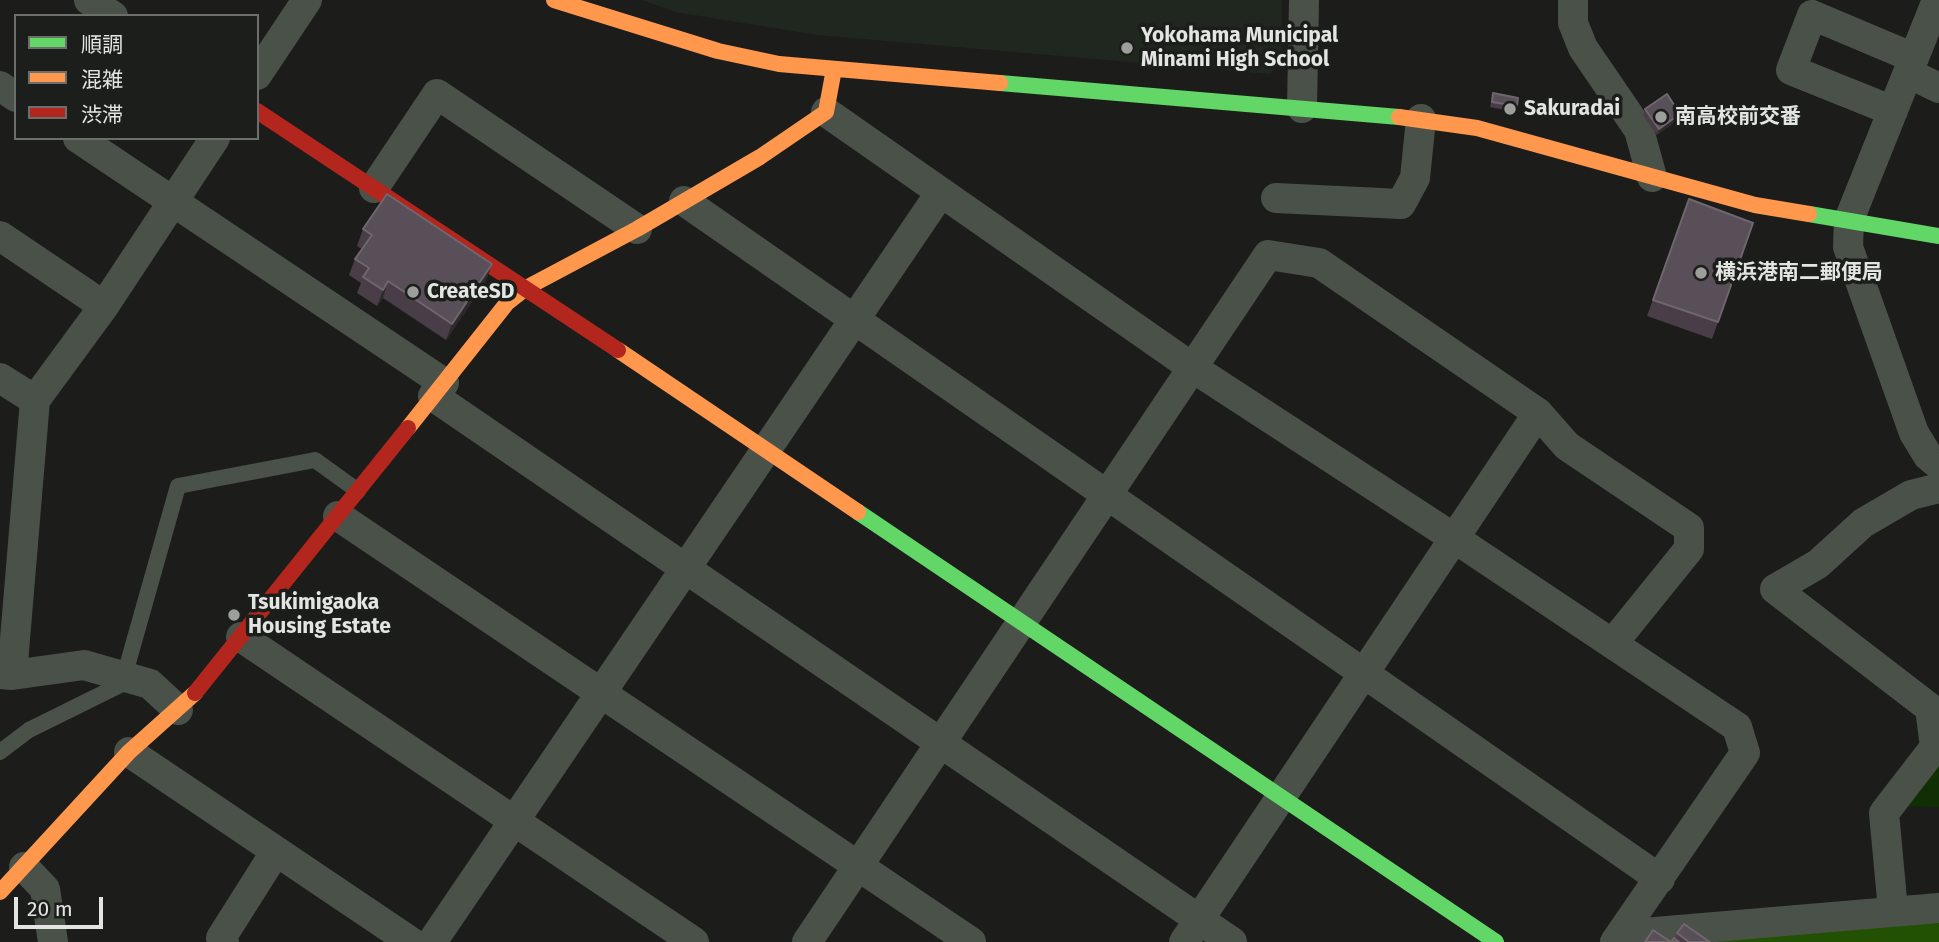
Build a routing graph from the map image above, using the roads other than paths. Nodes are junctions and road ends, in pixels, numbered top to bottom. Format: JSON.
{"nodes":[{"id":1,"x":307,"y":0,"type":"edge"},
{"id":2,"x":554,"y":0,"type":"edge"},
{"id":3,"x":1304,"y":0,"type":"edge"},
{"id":4,"x":1573,"y":0,"type":"edge"},
{"id":5,"x":1937,"y":0,"type":"edge"},
{"id":6,"x":1911,"y":66,"type":"junction"},
{"id":7,"x":834,"y":69,"type":"junction"},
{"id":8,"x":259,"y":72,"type":"edge"},
{"id":9,"x":1939,"y":88,"type":"edge"},
{"id":10,"x":1302,"y":108,"type":"junction"},
{"id":11,"x":1893,"y":111,"type":"junction"},
{"id":12,"x":259,"y":112,"type":"edge"},
{"id":13,"x":826,"y":112,"type":"junction"},
{"id":14,"x":1421,"y":119,"type":"junction"},
{"id":15,"x":81,"y":140,"type":"edge"},
{"id":16,"x":214,"y":140,"type":"edge"},
{"id":17,"x":1652,"y":177,"type":"junction"},
{"id":18,"x":374,"y":188,"type":"junction"},
{"id":19,"x":941,"y":192,"type":"junction"},
{"id":20,"x":1276,"y":198,"type":"dead end"},
{"id":21,"x":684,"y":201,"type":"junction"},
{"id":22,"x":173,"y":202,"type":"junction"},
{"id":23,"x":1849,"y":220,"type":"junction"},
{"id":24,"x":637,"y":229,"type":"junction"},
{"id":25,"x":0,"y":236,"type":"edge"},
{"id":26,"x":1939,"y":236,"type":"edge"},
{"id":27,"x":526,"y":288,"type":"junction"},
{"id":28,"x":104,"y":306,"type":"junction"},
{"id":29,"x":854,"y":320,"type":"junction"},
{"id":30,"x":1193,"y":368,"type":"junction"},
{"id":31,"x":0,"y":378,"type":"edge"},
{"id":32,"x":438,"y":390,"type":"junction"},
{"id":33,"x":35,"y":400,"type":"junction"},
{"id":34,"x":1538,"y":413,"type":"junction"},
{"id":35,"x":766,"y":450,"type":"junction"},
{"id":36,"x":1939,"y":465,"type":"edge"},
{"id":37,"x":1939,"y":488,"type":"edge"},
{"id":38,"x":358,"y":491,"type":"junction"},
{"id":39,"x":1107,"y":495,"type":"junction"},
{"id":40,"x":338,"y":516,"type":"junction"},
{"id":41,"x":1454,"y":538,"type":"junction"},
{"id":42,"x":686,"y":569,"type":"junction"},
{"id":43,"x":1022,"y":622,"type":"junction"},
{"id":44,"x":242,"y":637,"type":"junction"},
{"id":45,"x":1613,"y":643,"type":"junction"},
{"id":46,"x":1364,"y":674,"type":"junction"},
{"id":47,"x":6,"y":675,"type":"edge"},
{"id":48,"x":124,"y":676,"type":"junction"},
{"id":49,"x":601,"y":693,"type":"junction"},
{"id":50,"x":178,"y":710,"type":"junction"},
{"id":51,"x":941,"y":743,"type":"junction"},
{"id":52,"x":0,"y":752,"type":"edge"},
{"id":53,"x":129,"y":752,"type":"junction"},
{"id":54,"x":1282,"y":797,"type":"junction"},
{"id":55,"x":514,"y":821,"type":"junction"},
{"id":56,"x":276,"y":851,"type":"junction"},
{"id":57,"x":858,"y":866,"type":"junction"},
{"id":58,"x":24,"y":867,"type":"junction"},
{"id":59,"x":1660,"y":879,"type":"junction"},
{"id":60,"x":0,"y":892,"type":"edge"},
{"id":61,"x":1939,"y":908,"type":"edge"},
{"id":62,"x":1893,"y":911,"type":"junction"},
{"id":63,"x":1192,"y":931,"type":"edge"},
{"id":64,"x":1617,"y":938,"type":"edge"},
{"id":65,"x":52,"y":942,"type":"edge"},
{"id":66,"x":224,"y":942,"type":"edge"},
{"id":67,"x":411,"y":942,"type":"edge"},
{"id":68,"x":432,"y":942,"type":"edge"},
{"id":69,"x":694,"y":942,"type":"edge"},
{"id":70,"x":807,"y":942,"type":"edge"},
{"id":71,"x":971,"y":942,"type":"edge"},
{"id":72,"x":1232,"y":942,"type":"edge"},
{"id":73,"x":1496,"y":942,"type":"edge"}],
"edges":[{"from":1,"to":8,"type":"street"},
{"from":2,"to":7,"type":"street"},
{"from":3,"to":10,"type":"street"},
{"from":4,"to":17,"type":"street"},
{"from":5,"to":6,"type":"street"},
{"from":6,"to":9,"type":"street"},
{"from":6,"to":11,"type":"street"},
{"from":6,"to":11,"type":"street"},
{"from":7,"to":10,"type":"street"},
{"from":7,"to":13,"type":"street"},
{"from":10,"to":14,"type":"street"},
{"from":11,"to":23,"type":"street"},
{"from":12,"to":18,"type":"street"},
{"from":13,"to":19,"type":"street"},
{"from":13,"to":21,"type":"street"},
{"from":14,"to":17,"type":"street"},
{"from":14,"to":20,"type":"street"},
{"from":15,"to":22,"type":"street"},
{"from":16,"to":22,"type":"street"},
{"from":17,"to":23,"type":"street"},
{"from":18,"to":24,"type":"street"},
{"from":18,"to":27,"type":"street"},
{"from":19,"to":29,"type":"street"},
{"from":19,"to":30,"type":"street"},
{"from":21,"to":24,"type":"street"},
{"from":21,"to":29,"type":"street"},
{"from":22,"to":28,"type":"street"},
{"from":22,"to":32,"type":"street"},
{"from":23,"to":26,"type":"street"},
{"from":23,"to":36,"type":"street"},
{"from":24,"to":27,"type":"street"},
{"from":25,"to":28,"type":"street"},
{"from":27,"to":32,"type":"street"},
{"from":27,"to":35,"type":"street"},
{"from":28,"to":33,"type":"street"},
{"from":29,"to":35,"type":"street"},
{"from":29,"to":39,"type":"street"},
{"from":30,"to":34,"type":"street"},
{"from":30,"to":39,"type":"street"},
{"from":30,"to":41,"type":"street"},
{"from":31,"to":33,"type":"street"},
{"from":32,"to":38,"type":"street"},
{"from":32,"to":42,"type":"street"},
{"from":33,"to":47,"type":"street"},
{"from":34,"to":41,"type":"street"},
{"from":34,"to":45,"type":"street"},
{"from":35,"to":42,"type":"street"},
{"from":35,"to":43,"type":"street"},
{"from":37,"to":62,"type":"street"},
{"from":38,"to":40,"type":"street"},
{"from":38,"to":48,"type":"lane"},
{"from":39,"to":43,"type":"street"},
{"from":39,"to":46,"type":"street"},
{"from":40,"to":44,"type":"street"},
{"from":40,"to":49,"type":"street"},
{"from":41,"to":45,"type":"street"},
{"from":41,"to":46,"type":"street"},
{"from":42,"to":49,"type":"street"},
{"from":42,"to":51,"type":"street"},
{"from":43,"to":51,"type":"street"},
{"from":43,"to":54,"type":"street"},
{"from":44,"to":50,"type":"street"},
{"from":44,"to":55,"type":"street"},
{"from":45,"to":59,"type":"street"},
{"from":46,"to":54,"type":"street"},
{"from":46,"to":59,"type":"street"},
{"from":47,"to":48,"type":"street"},
{"from":48,"to":50,"type":"street"},
{"from":48,"to":52,"type":"lane"},
{"from":49,"to":55,"type":"street"},
{"from":49,"to":57,"type":"street"},
{"from":50,"to":53,"type":"street"},
{"from":51,"to":57,"type":"street"},
{"from":51,"to":63,"type":"street"},
{"from":53,"to":56,"type":"street"},
{"from":53,"to":58,"type":"street"},
{"from":54,"to":63,"type":"street"},
{"from":54,"to":73,"type":"street"},
{"from":55,"to":68,"type":"street"},
{"from":55,"to":69,"type":"street"},
{"from":56,"to":66,"type":"street"},
{"from":56,"to":67,"type":"street"},
{"from":57,"to":70,"type":"street"},
{"from":57,"to":71,"type":"street"},
{"from":58,"to":60,"type":"street"},
{"from":58,"to":65,"type":"street"},
{"from":59,"to":64,"type":"street"},
{"from":61,"to":62,"type":"street"},
{"from":62,"to":64,"type":"street"},
{"from":63,"to":72,"type":"street"}]}
